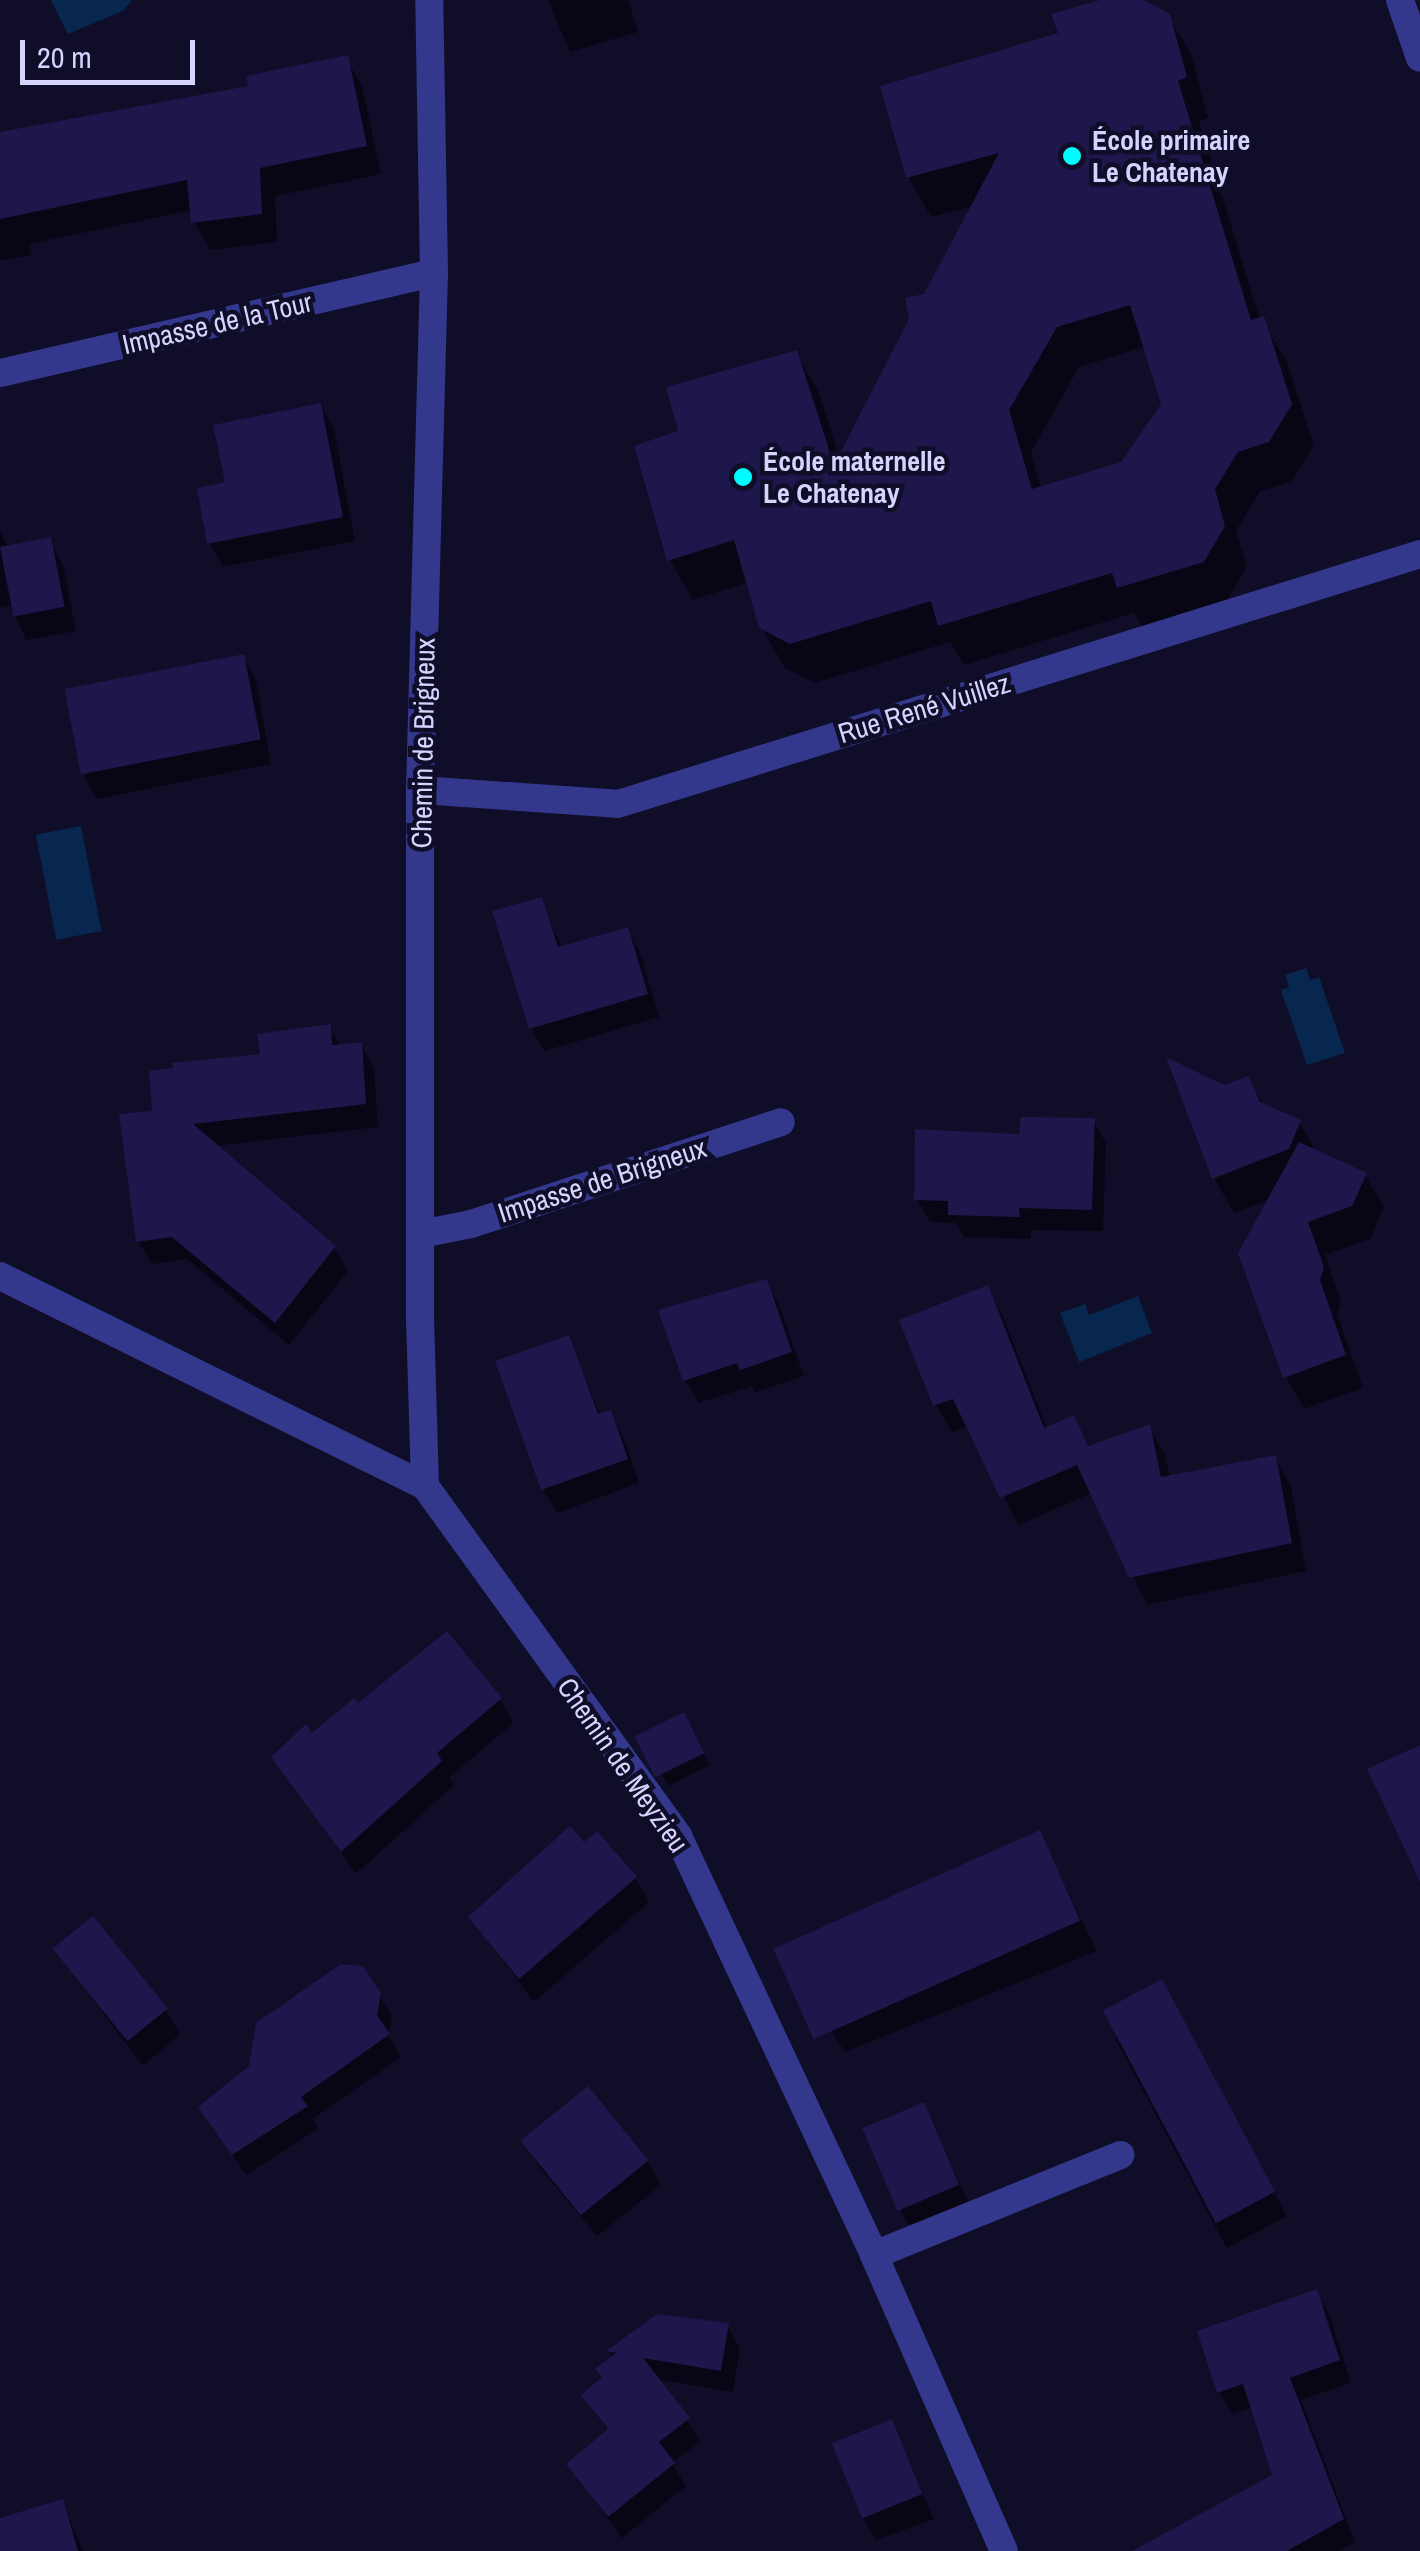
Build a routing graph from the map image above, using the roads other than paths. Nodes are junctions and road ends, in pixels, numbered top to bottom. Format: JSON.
{"nodes":[{"id":1,"x":429,"y":0,"type":"edge"},
{"id":2,"x":1400,"y":0,"type":"edge"},
{"id":3,"x":1420,"y":58,"type":"edge"},
{"id":4,"x":434,"y":273,"type":"junction"},
{"id":5,"x":0,"y":374,"type":"edge"},
{"id":6,"x":1420,"y":554,"type":"edge"},
{"id":7,"x":420,"y":790,"type":"junction"},
{"id":8,"x":782,"y":1122,"type":"dead end"},
{"id":9,"x":422,"y":1234,"type":"junction"},
{"id":10,"x":0,"y":1276,"type":"edge"},
{"id":11,"x":424,"y":1486,"type":"junction"},
{"id":12,"x":1120,"y":2155,"type":"dead end"},
{"id":13,"x":874,"y":2255,"type":"junction"},
{"id":14,"x":1004,"y":2551,"type":"edge"}],
"edges":[{"from":1,"to":4,"type":"street","name":"Chemin de Brigneux"},
{"from":2,"to":3,"type":"street"},
{"from":4,"to":5,"type":"street","name":"Impasse de la Tour"},
{"from":4,"to":7,"type":"street","name":"Chemin de Brigneux"},
{"from":6,"to":7,"type":"street","name":"Rue René Vuillez"},
{"from":7,"to":9,"type":"street","name":"Chemin de Brigneux"},
{"from":8,"to":9,"type":"street","name":"Impasse de Brigneux"},
{"from":9,"to":11,"type":"street","name":"Chemin de Brigneux"},
{"from":10,"to":11,"type":"street","name":"Chemin de Meyzieu"},
{"from":11,"to":13,"type":"street","name":"Chemin de Meyzieu"},
{"from":12,"to":13,"type":"street"},
{"from":13,"to":14,"type":"street","name":"Chemin de Meyzieu"}]}
